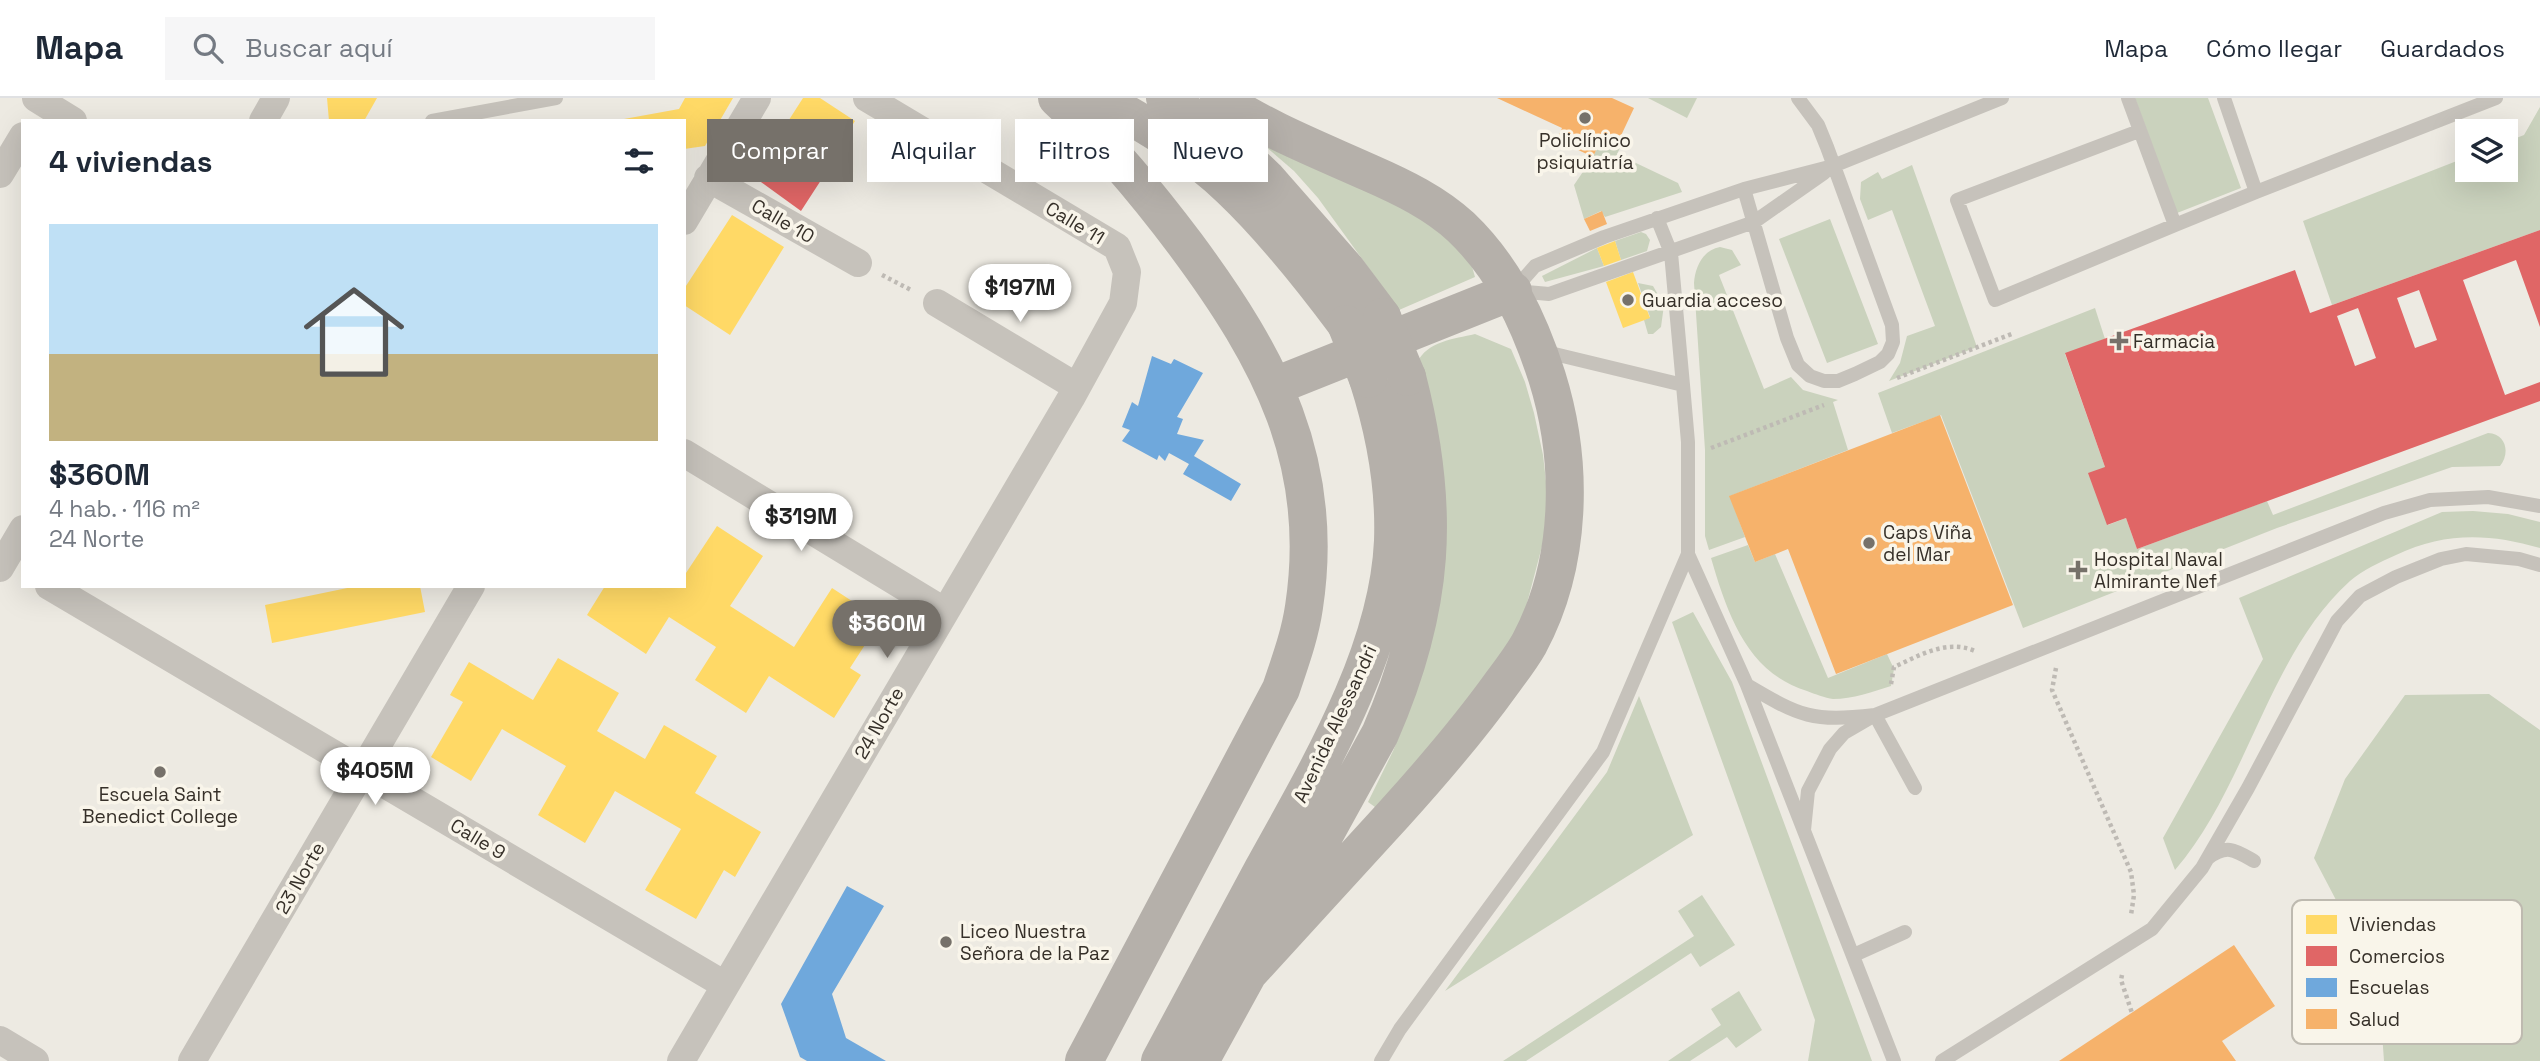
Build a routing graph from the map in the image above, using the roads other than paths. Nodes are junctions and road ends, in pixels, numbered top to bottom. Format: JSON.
{"nodes":[{"id":1,"x":276,"y":98,"type":"edge"},
{"id":2,"x":556,"y":98,"type":"edge"},
{"id":3,"x":757,"y":98,"type":"edge"},
{"id":4,"x":867,"y":98,"type":"edge"},
{"id":5,"x":1057,"y":98,"type":"edge"},
{"id":6,"x":1098,"y":98,"type":"edge"},
{"id":7,"x":1165,"y":98,"type":"edge"},
{"id":8,"x":1798,"y":98,"type":"edge"},
{"id":9,"x":2002,"y":98,"type":"edge"},
{"id":10,"x":2128,"y":98,"type":"edge"},
{"id":11,"x":2224,"y":98,"type":"edge"},
{"id":12,"x":2496,"y":98,"type":"edge"},
{"id":13,"x":1240,"y":104,"type":"edge"},
{"id":14,"x":37,"y":107,"type":"edge"},
{"id":15,"x":68,"y":119,"type":"edge"},
{"id":16,"x":264,"y":119,"type":"edge"},
{"id":17,"x":443,"y":119,"type":"edge"},
{"id":18,"x":2139,"y":131,"type":"junction"},
{"id":19,"x":21,"y":139,"type":"edge"},
{"id":20,"x":1833,"y":166,"type":"junction"},
{"id":21,"x":0,"y":174,"type":"edge"},
{"id":22,"x":698,"y":186,"type":"edge"},
{"id":23,"x":1744,"y":189,"type":"junction"},
{"id":24,"x":2256,"y":192,"type":"junction"},
{"id":25,"x":686,"y":216,"type":"edge"},
{"id":26,"x":1657,"y":218,"type":"junction"},
{"id":27,"x":1754,"y":222,"type":"junction"},
{"id":28,"x":2175,"y":225,"type":"junction"},
{"id":29,"x":1671,"y":253,"type":"junction"},
{"id":30,"x":858,"y":263,"type":"road end"},
{"id":31,"x":1127,"y":272,"type":"joint"},
{"id":32,"x":1513,"y":291,"type":"junction"},
{"id":33,"x":937,"y":303,"type":"road end"},
{"id":34,"x":1364,"y":321,"type":"junction"},
{"id":35,"x":1539,"y":350,"type":"junction"},
{"id":36,"x":1683,"y":385,"type":"junction"},
{"id":37,"x":1275,"y":386,"type":"junction"},
{"id":38,"x":1077,"y":387,"type":"junction"},
{"id":39,"x":686,"y":454,"type":"edge"},
{"id":40,"x":2540,"y":506,"type":"edge"},
{"id":41,"x":21,"y":533,"type":"edge"},
{"id":42,"x":1688,"y":554,"type":"junction"},
{"id":43,"x":7,"y":564,"type":"edge"},
{"id":44,"x":2540,"y":565,"type":"edge"},
{"id":45,"x":52,"y":588,"type":"edge"},
{"id":46,"x":470,"y":588,"type":"edge"},
{"id":47,"x":944,"y":611,"type":"junction"},
{"id":48,"x":1747,"y":685,"type":"junction"},
{"id":49,"x":1875,"y":715,"type":"junction"},
{"id":50,"x":362,"y":771,"type":"junction"},
{"id":51,"x":1915,"y":788,"type":"dead end"},
{"id":52,"x":1804,"y":834,"type":"junction"},
{"id":53,"x":2207,"y":859,"type":"junction"},
{"id":54,"x":2254,"y":861,"type":"dead end"},
{"id":55,"x":1905,"y":932,"type":"dead end"},
{"id":56,"x":1854,"y":955,"type":"junction"},
{"id":57,"x":1244,"y":978,"type":"junction"},
{"id":58,"x":725,"y":985,"type":"junction"},
{"id":59,"x":0,"y":1040,"type":"edge"},
{"id":60,"x":35,"y":1061,"type":"edge"},
{"id":61,"x":192,"y":1061,"type":"edge"},
{"id":62,"x":681,"y":1061,"type":"edge"},
{"id":63,"x":1084,"y":1061,"type":"edge"},
{"id":64,"x":1160,"y":1061,"type":"edge"},
{"id":65,"x":1200,"y":1061,"type":"edge"},
{"id":66,"x":1381,"y":1061,"type":"edge"},
{"id":67,"x":1894,"y":1061,"type":"edge"},
{"id":68,"x":1942,"y":1061,"type":"edge"}],
"edges":[{"from":1,"to":16,"type":"street"},
{"from":2,"to":17,"type":"lane"},
{"from":3,"to":22,"type":"street"},
{"from":4,"to":31,"type":"street","name":"Calle 11"},
{"from":5,"to":37,"type":"main road"},
{"from":6,"to":34,"type":"main road","name":"Avenida Alessandri"},
{"from":7,"to":34,"type":"main road","name":"Avenida Alessandri"},
{"from":8,"to":20,"type":"lane"},
{"from":9,"to":20,"type":"lane"},
{"from":10,"to":18,"type":"lane"},
{"from":11,"to":24,"type":"lane"},
{"from":12,"to":24,"type":"lane"},
{"from":13,"to":32,"type":"main road"},
{"from":14,"to":15,"type":"street"},
{"from":18,"to":28,"type":"lane"},
{"from":18,"to":28,"type":"lane"},
{"from":19,"to":21,"type":"street"},
{"from":20,"to":23,"type":"lane"},
{"from":20,"to":27,"type":"lane"},
{"from":20,"to":27,"type":"lane"},
{"from":22,"to":25,"type":"street"},
{"from":22,"to":30,"type":"street","name":"Calle 10"},
{"from":23,"to":26,"type":"lane"},
{"from":23,"to":27,"type":"lane"},
{"from":24,"to":28,"type":"lane"},
{"from":26,"to":29,"type":"lane"},
{"from":26,"to":32,"type":"lane"},
{"from":27,"to":29,"type":"lane"},
{"from":29,"to":32,"type":"lane"},
{"from":29,"to":36,"type":"lane"},
{"from":31,"to":38,"type":"street","name":"24 Norte"},
{"from":32,"to":35,"type":"main road"},
{"from":32,"to":37,"type":"main road"},
{"from":33,"to":38,"type":"street"},
{"from":34,"to":57,"type":"main road","name":"Avenida Alessandri","bridge":true},
{"from":34,"to":64,"type":"main road","name":"Avenida Alessandri","bridge":true},
{"from":35,"to":36,"type":"lane"},
{"from":35,"to":57,"type":"main road"},
{"from":36,"to":42,"type":"lane"},
{"from":37,"to":63,"type":"main road"},
{"from":38,"to":47,"type":"street","name":"24 Norte"},
{"from":39,"to":47,"type":"street"},
{"from":40,"to":49,"type":"lane"},
{"from":41,"to":43,"type":"street"},
{"from":42,"to":48,"type":"lane"},
{"from":42,"to":66,"type":"lane"},
{"from":44,"to":53,"type":"lane"},
{"from":45,"to":50,"type":"street","name":"Calle 9"},
{"from":46,"to":50,"type":"street","name":"23 Norte"},
{"from":47,"to":58,"type":"street","name":"24 Norte"},
{"from":48,"to":49,"type":"lane"},
{"from":48,"to":52,"type":"lane"},
{"from":49,"to":51,"type":"lane"},
{"from":49,"to":52,"type":"lane"},
{"from":50,"to":58,"type":"street","name":"Calle 9"},
{"from":50,"to":61,"type":"street","name":"23 Norte"},
{"from":52,"to":56,"type":"lane"},
{"from":53,"to":54,"type":"lane"},
{"from":53,"to":68,"type":"lane"},
{"from":55,"to":56,"type":"lane"},
{"from":56,"to":67,"type":"lane"},
{"from":57,"to":65,"type":"main road","name":"Avenida Alessandri"},
{"from":58,"to":62,"type":"street","name":"24 Norte"},
{"from":59,"to":60,"type":"street"}]}
